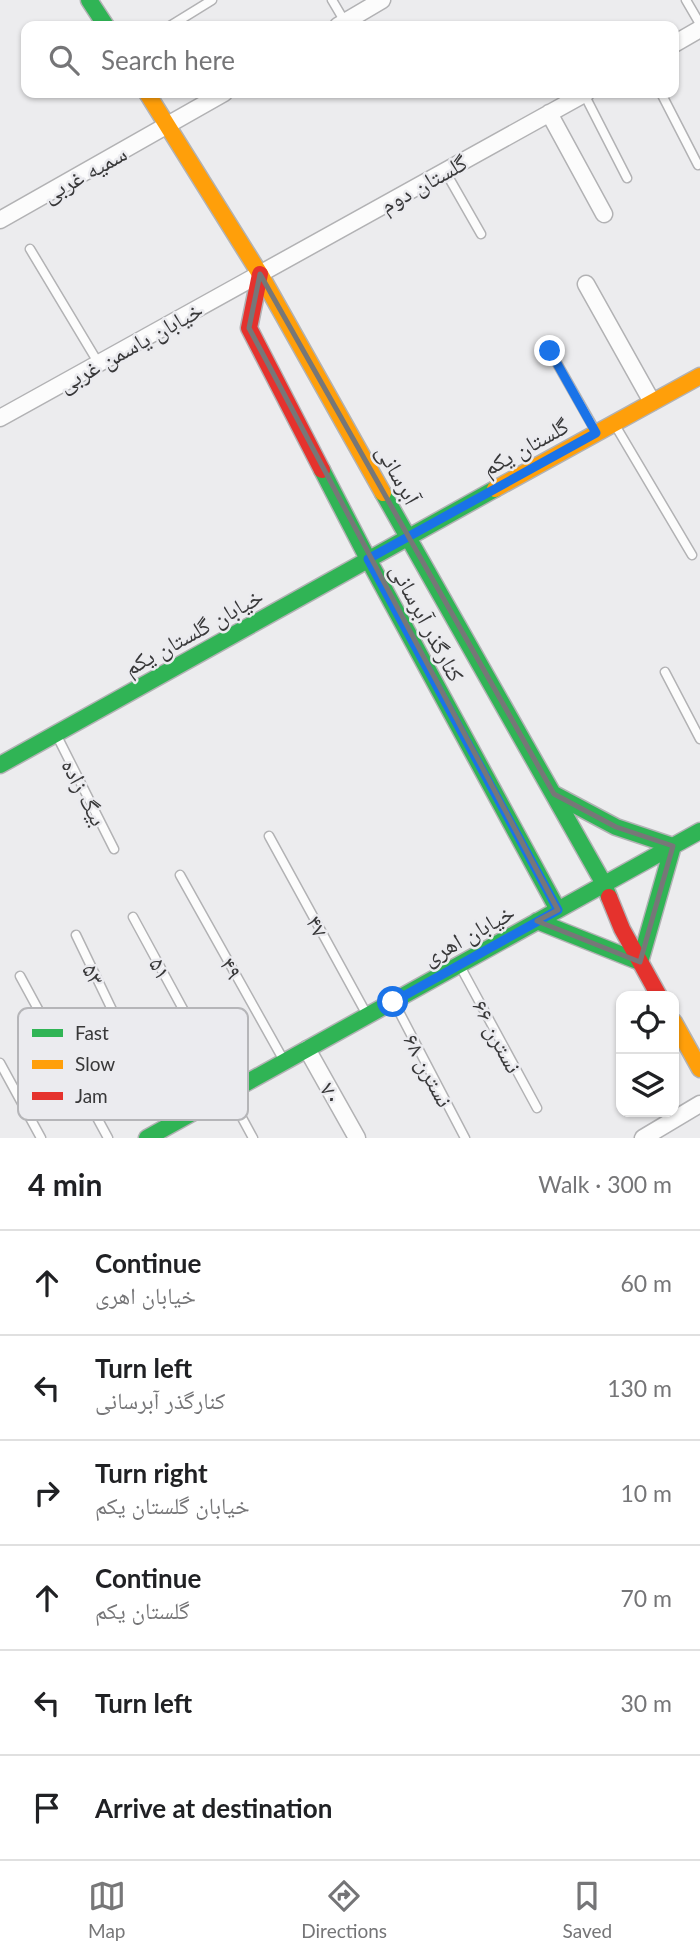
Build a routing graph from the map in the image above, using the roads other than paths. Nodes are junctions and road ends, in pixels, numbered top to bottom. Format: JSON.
{"nodes":[{"id":1,"x":89,"y":0,"type":"edge"},
{"id":2,"x":212,"y":0,"type":"edge"},
{"id":3,"x":332,"y":0,"type":"edge"},
{"id":4,"x":382,"y":0,"type":"edge"},
{"id":5,"x":686,"y":0,"type":"edge"},
{"id":6,"x":103,"y":21,"type":"edge"},
{"id":7,"x":178,"y":21,"type":"edge"},
{"id":8,"x":340,"y":21,"type":"edge"},
{"id":9,"x":346,"y":21,"type":"edge"},
{"id":10,"x":700,"y":24,"type":"edge"},
{"id":11,"x":700,"y":29,"type":"edge"},
{"id":12,"x":679,"y":41,"type":"edge"},
{"id":13,"x":150,"y":98,"type":"edge"},
{"id":14,"x":216,"y":98,"type":"edge"},
{"id":15,"x":576,"y":98,"type":"edge"},
{"id":16,"x":587,"y":98,"type":"edge"},
{"id":17,"x":664,"y":98,"type":"edge"},
{"id":18,"x":549,"y":113,"type":"junction"},
{"id":19,"x":168,"y":126,"type":"junction"},
{"id":20,"x":698,"y":165,"type":"dead end"},
{"id":21,"x":445,"y":171,"type":"junction"},
{"id":22,"x":627,"y":178,"type":"dead end"},
{"id":23,"x":604,"y":214,"type":"dead end"},
{"id":24,"x":0,"y":220,"type":"edge"},
{"id":25,"x":481,"y":234,"type":"dead end"},
{"id":26,"x":30,"y":248,"type":"dead end"},
{"id":27,"x":260,"y":274,"type":"junction"},
{"id":28,"x":586,"y":284,"type":"dead end"},
{"id":29,"x":550,"y":351,"type":"dead end"},
{"id":30,"x":99,"y":364,"type":"junction"},
{"id":31,"x":700,"y":376,"type":"edge"},
{"id":32,"x":652,"y":402,"type":"junction"},
{"id":33,"x":0,"y":418,"type":"edge"},
{"id":34,"x":614,"y":424,"type":"junction"},
{"id":35,"x":596,"y":433,"type":"junction"},
{"id":36,"x":408,"y":537,"type":"junction"},
{"id":37,"x":692,"y":555,"type":"dead end"},
{"id":38,"x":368,"y":559,"type":"junction"},
{"id":39,"x":665,"y":671,"type":"dead end"},
{"id":40,"x":56,"y":734,"type":"junction"},
{"id":41,"x":700,"y":739,"type":"edge"},
{"id":42,"x":0,"y":765,"type":"edge"},
{"id":43,"x":554,"y":794,"type":"junction"},
{"id":44,"x":270,"y":836,"type":"dead end"},
{"id":45,"x":698,"y":836,"type":"edge"},
{"id":46,"x":673,"y":846,"type":"junction"},
{"id":47,"x":114,"y":849,"type":"dead end"},
{"id":48,"x":180,"y":875,"type":"dead end"},
{"id":49,"x":604,"y":884,"type":"junction"},
{"id":50,"x":558,"y":910,"type":"junction"},
{"id":51,"x":133,"y":917,"type":"dead end"},
{"id":52,"x":537,"y":921,"type":"junction"},
{"id":53,"x":76,"y":935,"type":"dead end"},
{"id":54,"x":640,"y":962,"type":"junction"},
{"id":55,"x":459,"y":964,"type":"junction"},
{"id":56,"x":20,"y":976,"type":"dead end"},
{"id":57,"x":656,"y":991,"type":"edge"},
{"id":58,"x":393,"y":1002,"type":"junction"},
{"id":59,"x":37,"y":1008,"type":"edge"},
{"id":60,"x":111,"y":1008,"type":"edge"},
{"id":61,"x":182,"y":1008,"type":"edge"},
{"id":62,"x":367,"y":1016,"type":"junction"},
{"id":63,"x":679,"y":1031,"type":"edge"},
{"id":64,"x":307,"y":1049,"type":"junction"},
{"id":65,"x":284,"y":1062,"type":"junction"},
{"id":66,"x":0,"y":1063,"type":"edge"},
{"id":67,"x":700,"y":1069,"type":"edge"},
{"id":68,"x":248,"y":1082,"type":"edge"},
{"id":69,"x":18,"y":1096,"type":"edge"},
{"id":70,"x":700,"y":1104,"type":"edge"},
{"id":71,"x":537,"y":1108,"type":"dead end"},
{"id":72,"x":31,"y":1120,"type":"edge"},
{"id":73,"x":98,"y":1120,"type":"edge"},
{"id":74,"x":165,"y":1120,"type":"edge"},
{"id":75,"x":180,"y":1120,"type":"edge"},
{"id":76,"x":243,"y":1120,"type":"edge"},
{"id":77,"x":168,"y":1127,"type":"junction"},
{"id":78,"x":41,"y":1138,"type":"edge"},
{"id":79,"x":108,"y":1138,"type":"edge"},
{"id":80,"x":147,"y":1138,"type":"edge"},
{"id":81,"x":253,"y":1138,"type":"edge"},
{"id":82,"x":357,"y":1138,"type":"edge"},
{"id":83,"x":465,"y":1138,"type":"edge"},
{"id":84,"x":643,"y":1138,"type":"edge"}],
"edges":[{"from":1,"to":6,"type":"street"},
{"from":2,"to":7,"type":"lane"},
{"from":3,"to":8,"type":"lane"},
{"from":4,"to":9,"type":"street"},
{"from":5,"to":10,"type":"lane"},
{"from":11,"to":12,"type":"street"},
{"from":13,"to":19,"type":"street","name":"آبرسانی"},
{"from":14,"to":19,"type":"street","name":"سمیه غربی"},
{"from":15,"to":18,"type":"street","name":"گلستان دوم"},
{"from":16,"to":22,"type":"lane"},
{"from":17,"to":20,"type":"lane"},
{"from":18,"to":21,"type":"street","name":"گلستان دوم"},
{"from":18,"to":23,"type":"street"},
{"from":19,"to":24,"type":"street","name":"سمیه غربی"},
{"from":19,"to":27,"type":"street","name":"آبرسانی"},
{"from":21,"to":25,"type":"lane"},
{"from":21,"to":27,"type":"street","name":"گلستان دوم"},
{"from":26,"to":30,"type":"lane"},
{"from":27,"to":30,"type":"street","name":"خیابان یاسمن غربی"},
{"from":27,"to":36,"type":"street","name":"آبرسانی"},
{"from":27,"to":38,"type":"street","name":"کنارگذر آبرسانی"},
{"from":28,"to":32,"type":"street"},
{"from":29,"to":35,"type":"lane"},
{"from":30,"to":33,"type":"street","name":"خیابان یاسمن غربی"},
{"from":31,"to":32,"type":"street","name":"گلستان یکم"},
{"from":32,"to":34,"type":"street","name":"گلستان یکم"},
{"from":34,"to":35,"type":"street","name":"گلستان یکم"},
{"from":34,"to":37,"type":"lane"},
{"from":35,"to":36,"type":"street","name":"گلستان یکم"},
{"from":36,"to":38,"type":"street","name":"خیابان گلستان یکم"},
{"from":36,"to":43,"type":"street","name":"آبرسانی"},
{"from":38,"to":40,"type":"street","name":"خیابان گلستان یکم"},
{"from":38,"to":50,"type":"street","name":"کنارگذر آبرسانی"},
{"from":39,"to":41,"type":"lane"},
{"from":40,"to":42,"type":"street","name":"خیابان گلستان یکم"},
{"from":40,"to":47,"type":"lane","name":"بیگ زاده"},
{"from":43,"to":46,"type":"street"},
{"from":43,"to":49,"type":"street","name":"آبرسانی"},
{"from":44,"to":62,"type":"lane","name":"۴۷"},
{"from":45,"to":46,"type":"street","name":"خیابان اهری"},
{"from":46,"to":49,"type":"street","name":"خیابان اهری"},
{"from":46,"to":54,"type":"street"},
{"from":48,"to":65,"type":"lane","name":"۴۹"},
{"from":49,"to":50,"type":"street","name":"خیابان اهری"},
{"from":49,"to":54,"type":"street","name":"آبرسانی"},
{"from":50,"to":52,"type":"street","name":"خیابان اهری"},
{"from":51,"to":61,"type":"lane","name":"۵۱"},
{"from":52,"to":54,"type":"street"},
{"from":52,"to":55,"type":"street","name":"خیابان اهری"},
{"from":53,"to":60,"type":"lane","name":"۵۳"},
{"from":54,"to":57,"type":"street","name":"آبرسانی"},
{"from":55,"to":58,"type":"street","name":"خیابان اهری"},
{"from":55,"to":71,"type":"lane","name":"نسترن ۶۶"},
{"from":56,"to":59,"type":"lane"},
{"from":58,"to":62,"type":"street","name":"خیابان اهری"},
{"from":58,"to":83,"type":"lane","name":"نسترن ۶۸"},
{"from":62,"to":64,"type":"street","name":"خیابان اهری"},
{"from":63,"to":67,"type":"street"},
{"from":64,"to":65,"type":"street","name":"خیابان اهری"},
{"from":64,"to":82,"type":"street","name":"۷۰"},
{"from":65,"to":68,"type":"street","name":"خیابان اهری"},
{"from":66,"to":69,"type":"lane"},
{"from":70,"to":84,"type":"street"},
{"from":72,"to":78,"type":"lane"},
{"from":73,"to":79,"type":"lane"},
{"from":74,"to":77,"type":"lane","name":"۵۳"},
{"from":75,"to":77,"type":"street","name":"خیابان اهری"},
{"from":76,"to":81,"type":"lane","name":"۵۱"},
{"from":77,"to":80,"type":"street","name":"خیابان اهری"}]}
